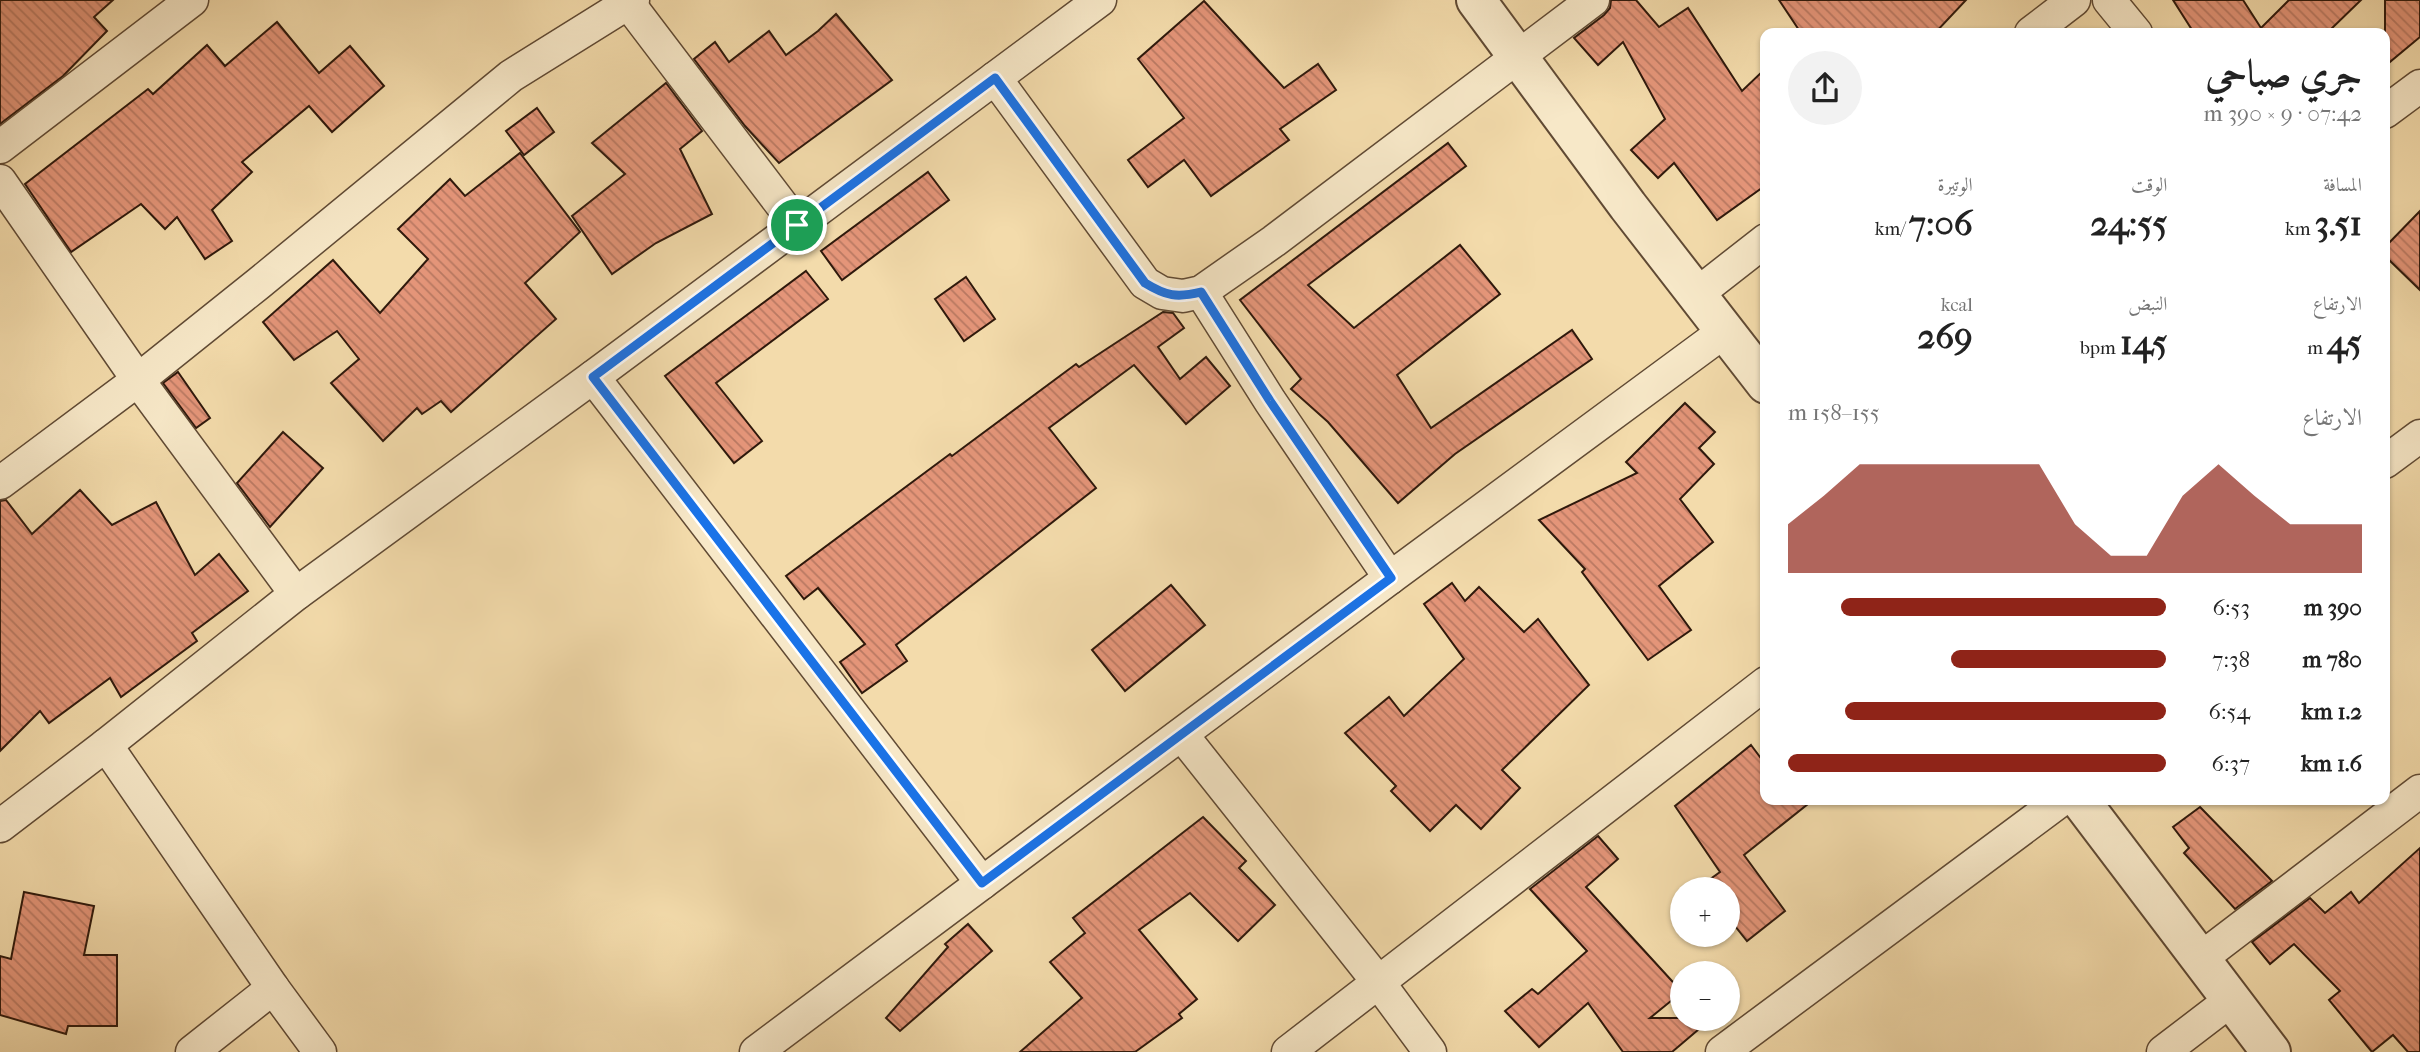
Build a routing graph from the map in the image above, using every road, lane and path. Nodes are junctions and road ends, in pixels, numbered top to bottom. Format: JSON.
{"nodes":[{"id":1,"x":192,"y":0,"type":"edge"},
{"id":2,"x":1100,"y":0,"type":"edge"},
{"id":3,"x":1476,"y":0,"type":"edge"},
{"id":4,"x":1593,"y":0,"type":"edge"},
{"id":5,"x":2074,"y":0,"type":"edge"},
{"id":6,"x":2109,"y":0,"type":"edge"},
{"id":7,"x":629,"y":1,"type":"edge"},
{"id":8,"x":2038,"y":28,"type":"edge"},
{"id":9,"x":2132,"y":28,"type":"edge"},
{"id":10,"x":1518,"y":55,"type":"junction"},
{"id":11,"x":995,"y":78,"type":"junction"},
{"id":12,"x":2420,"y":86,"type":"edge"},
{"id":13,"x":2390,"y":108,"type":"edge"},
{"id":14,"x":0,"y":147,"type":"edge"},
{"id":15,"x":0,"y":181,"type":"edge"},
{"id":16,"x":797,"y":225,"type":"junction"},
{"id":17,"x":1760,"y":245,"type":"edge"},
{"id":18,"x":1201,"y":292,"type":"junction"},
{"id":19,"x":1697,"y":293,"type":"junction"},
{"id":20,"x":1725,"y":331,"type":"junction"},
{"id":21,"x":1760,"y":376,"type":"edge"},
{"id":22,"x":593,"y":377,"type":"junction"},
{"id":23,"x":138,"y":380,"type":"junction"},
{"id":24,"x":2420,"y":436,"type":"edge"},
{"id":25,"x":2390,"y":458,"type":"edge"},
{"id":26,"x":0,"y":483,"type":"edge"},
{"id":27,"x":1391,"y":578,"type":"junction"},
{"id":28,"x":296,"y":594,"type":"junction"},
{"id":29,"x":1760,"y":688,"type":"edge"},
{"id":30,"x":1182,"y":735,"type":"junction"},
{"id":31,"x":106,"y":746,"type":"junction"},
{"id":32,"x":2420,"y":791,"type":"edge"},
{"id":33,"x":2054,"y":805,"type":"edge"},
{"id":34,"x":2084,"y":805,"type":"edge"},
{"id":35,"x":0,"y":826,"type":"edge"},
{"id":36,"x":982,"y":883,"type":"junction"},
{"id":37,"x":2200,"y":959,"type":"junction"},
{"id":38,"x":1379,"y":983,"type":"junction"},
{"id":39,"x":273,"y":988,"type":"junction"},
{"id":40,"x":2231,"y":1000,"type":"junction"},
{"id":41,"x":192,"y":1052,"type":"edge"},
{"id":42,"x":320,"y":1052,"type":"edge"},
{"id":43,"x":757,"y":1052,"type":"edge"},
{"id":44,"x":1288,"y":1052,"type":"edge"},
{"id":45,"x":1430,"y":1052,"type":"edge"},
{"id":46,"x":1722,"y":1052,"type":"edge"},
{"id":47,"x":2163,"y":1052,"type":"edge"},
{"id":48,"x":2271,"y":1052,"type":"edge"}],
"edges":[{"from":1,"to":14,"type":"street"},
{"from":2,"to":11,"type":"street"},
{"from":3,"to":10,"type":"street"},
{"from":4,"to":10,"type":"street"},
{"from":5,"to":8,"type":"street"},
{"from":6,"to":9,"type":"street"},
{"from":7,"to":16,"type":"street"},
{"from":7,"to":23,"type":"street"},
{"from":10,"to":18,"type":"street"},
{"from":10,"to":19,"type":"street"},
{"from":11,"to":16,"type":"street"},
{"from":11,"to":18,"type":"street"},
{"from":12,"to":13,"type":"street"},
{"from":15,"to":23,"type":"street"},
{"from":16,"to":22,"type":"street"},
{"from":17,"to":19,"type":"street"},
{"from":18,"to":27,"type":"street"},
{"from":19,"to":20,"type":"street"},
{"from":20,"to":21,"type":"street"},
{"from":20,"to":27,"type":"street"},
{"from":22,"to":28,"type":"street"},
{"from":22,"to":36,"type":"street"},
{"from":23,"to":26,"type":"street"},
{"from":23,"to":28,"type":"street"},
{"from":24,"to":25,"type":"street"},
{"from":27,"to":30,"type":"street"},
{"from":28,"to":31,"type":"street"},
{"from":29,"to":38,"type":"street"},
{"from":30,"to":36,"type":"street"},
{"from":30,"to":38,"type":"street"},
{"from":31,"to":35,"type":"street"},
{"from":31,"to":39,"type":"street"},
{"from":32,"to":37,"type":"street"},
{"from":33,"to":46,"type":"street"},
{"from":34,"to":37,"type":"street"},
{"from":36,"to":43,"type":"street"},
{"from":37,"to":40,"type":"street"},
{"from":38,"to":44,"type":"street"},
{"from":38,"to":45,"type":"street"},
{"from":39,"to":41,"type":"street"},
{"from":39,"to":42,"type":"street"},
{"from":40,"to":47,"type":"street"},
{"from":40,"to":48,"type":"street"}]}
